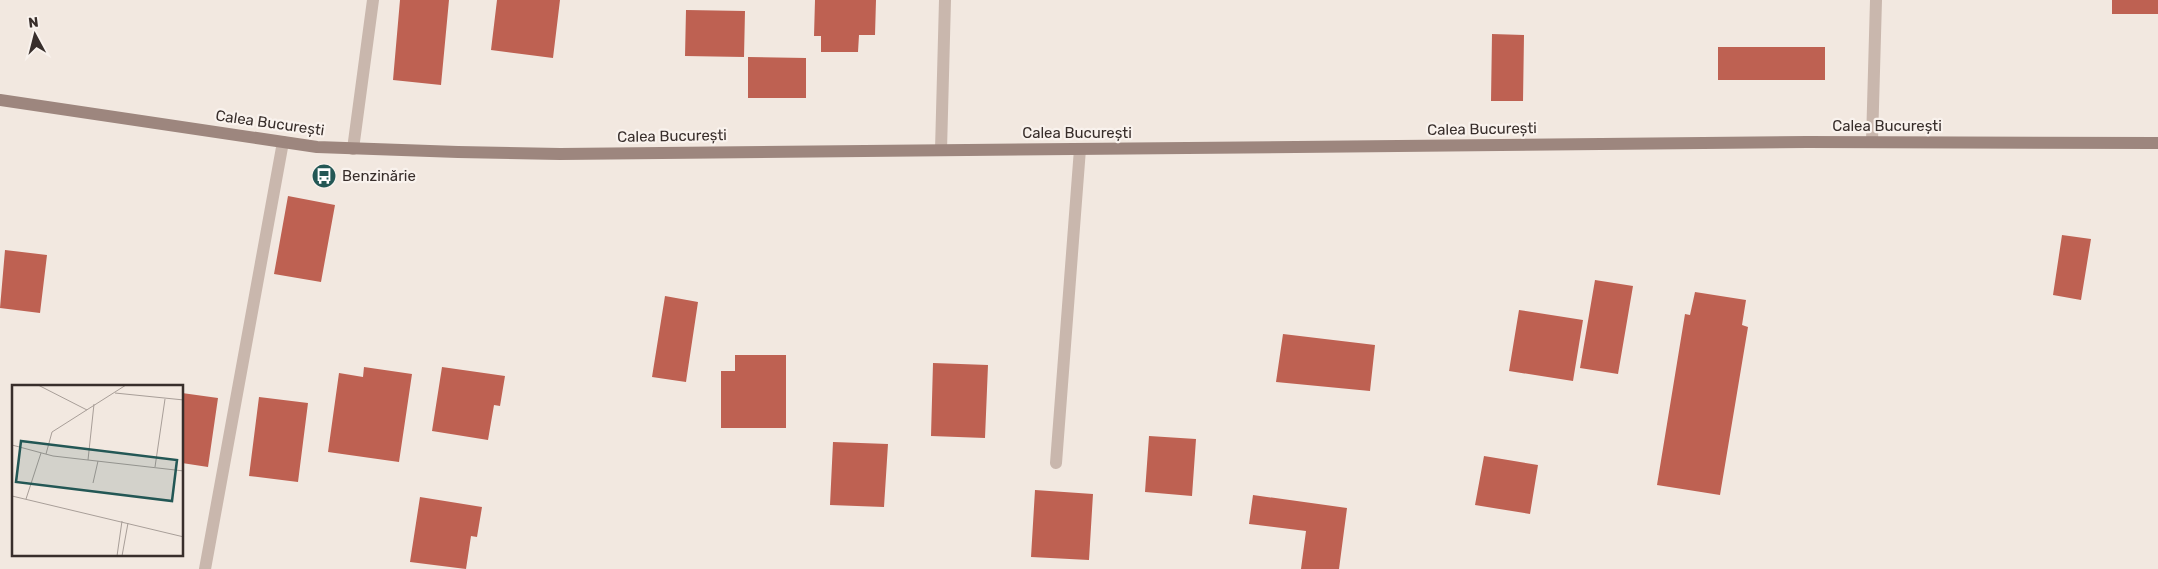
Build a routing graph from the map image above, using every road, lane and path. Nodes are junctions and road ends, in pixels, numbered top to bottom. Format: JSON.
{"nodes":[{"id":1,"x":373,"y":0,"type":"edge"},
{"id":2,"x":945,"y":0,"type":"edge"},
{"id":3,"x":1876,"y":0,"type":"edge"},
{"id":4,"x":0,"y":100,"type":"edge"},
{"id":5,"x":283,"y":142,"type":"junction"},
{"id":6,"x":1872,"y":142,"type":"junction"},
{"id":7,"x":2158,"y":143,"type":"edge"},
{"id":8,"x":353,"y":148,"type":"junction"},
{"id":9,"x":1080,"y":149,"type":"junction"},
{"id":10,"x":942,"y":150,"type":"junction"},
{"id":11,"x":1056,"y":464,"type":"dead end"},
{"id":12,"x":205,"y":569,"type":"edge"}],
"edges":[{"from":1,"to":8,"type":"street"},
{"from":2,"to":10,"type":"street"},
{"from":3,"to":6,"type":"street"},
{"from":4,"to":5,"type":"main road","name":"Calea București"},
{"from":5,"to":8,"type":"main road","name":"Calea București"},
{"from":5,"to":12,"type":"street"},
{"from":6,"to":7,"type":"main road","name":"Calea București"},
{"from":6,"to":9,"type":"main road","name":"Calea București"},
{"from":8,"to":10,"type":"main road","name":"Calea București"},
{"from":9,"to":10,"type":"main road","name":"Calea București"},
{"from":9,"to":11,"type":"street"}]}
